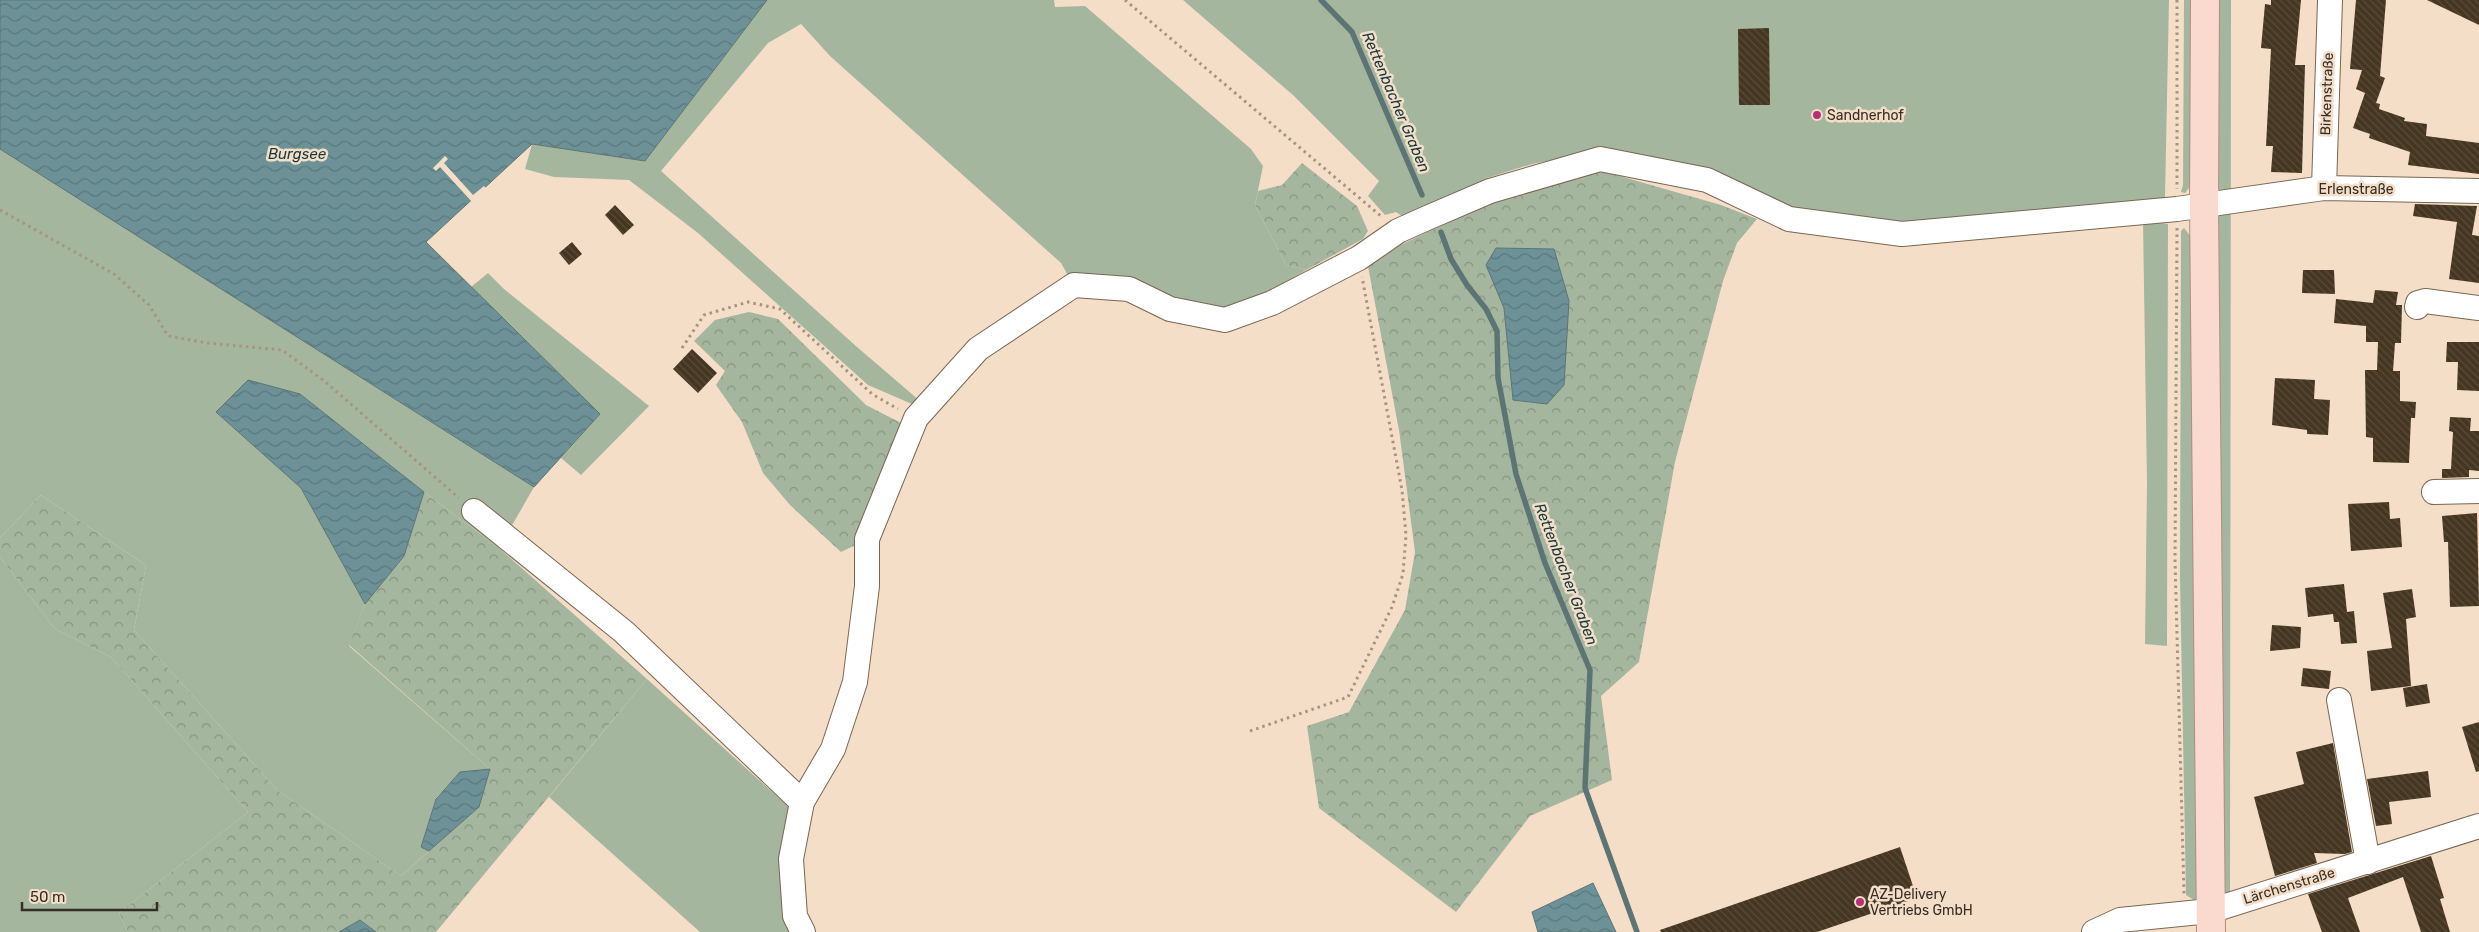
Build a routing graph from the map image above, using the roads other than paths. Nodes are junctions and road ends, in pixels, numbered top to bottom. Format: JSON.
{"nodes":[{"id":1,"x":2206,"y":0,"type":"edge"},
{"id":2,"x":2330,"y":0,"type":"edge"},
{"id":3,"x":2324,"y":188,"type":"junction"},
{"id":4,"x":2479,"y":192,"type":"edge"},
{"id":5,"x":2204,"y":205,"type":"junction"},
{"id":6,"x":2417,"y":307,"type":"dead end"},
{"id":7,"x":2479,"y":308,"type":"edge"},
{"id":8,"x":2479,"y":491,"type":"edge"},
{"id":9,"x":2434,"y":492,"type":"dead end"},
{"id":10,"x":474,"y":511,"type":"road end"},
{"id":11,"x":2339,"y":700,"type":"dead end"},
{"id":12,"x":802,"y":802,"type":"junction"},
{"id":13,"x":2479,"y":826,"type":"edge"},
{"id":14,"x":2368,"y":862,"type":"junction"},
{"id":15,"x":2211,"y":921,"type":"edge"},
{"id":16,"x":803,"y":932,"type":"edge"},
{"id":17,"x":2094,"y":932,"type":"edge"}],
"edges":[{"from":1,"to":5,"type":"main road"},
{"from":2,"to":3,"type":"street","name":"Birkenstraße"},
{"from":3,"to":4,"type":"street","name":"Erlenstraße"},
{"from":3,"to":5,"type":"street","name":"Erlenstraße"},
{"from":5,"to":12,"type":"street","name":"Erlenstraße"},
{"from":5,"to":15,"type":"main road"},
{"from":6,"to":7,"type":"street"},
{"from":8,"to":9,"type":"street"},
{"from":10,"to":12,"type":"street"},
{"from":11,"to":14,"type":"street"},
{"from":12,"to":16,"type":"street","name":"Erlenstraße"},
{"from":13,"to":14,"type":"street","name":"Lärchenstraße"},
{"from":14,"to":15,"type":"street","name":"Lärchenstraße"},
{"from":15,"to":17,"type":"street","name":"Lärchenstraße"}]}
